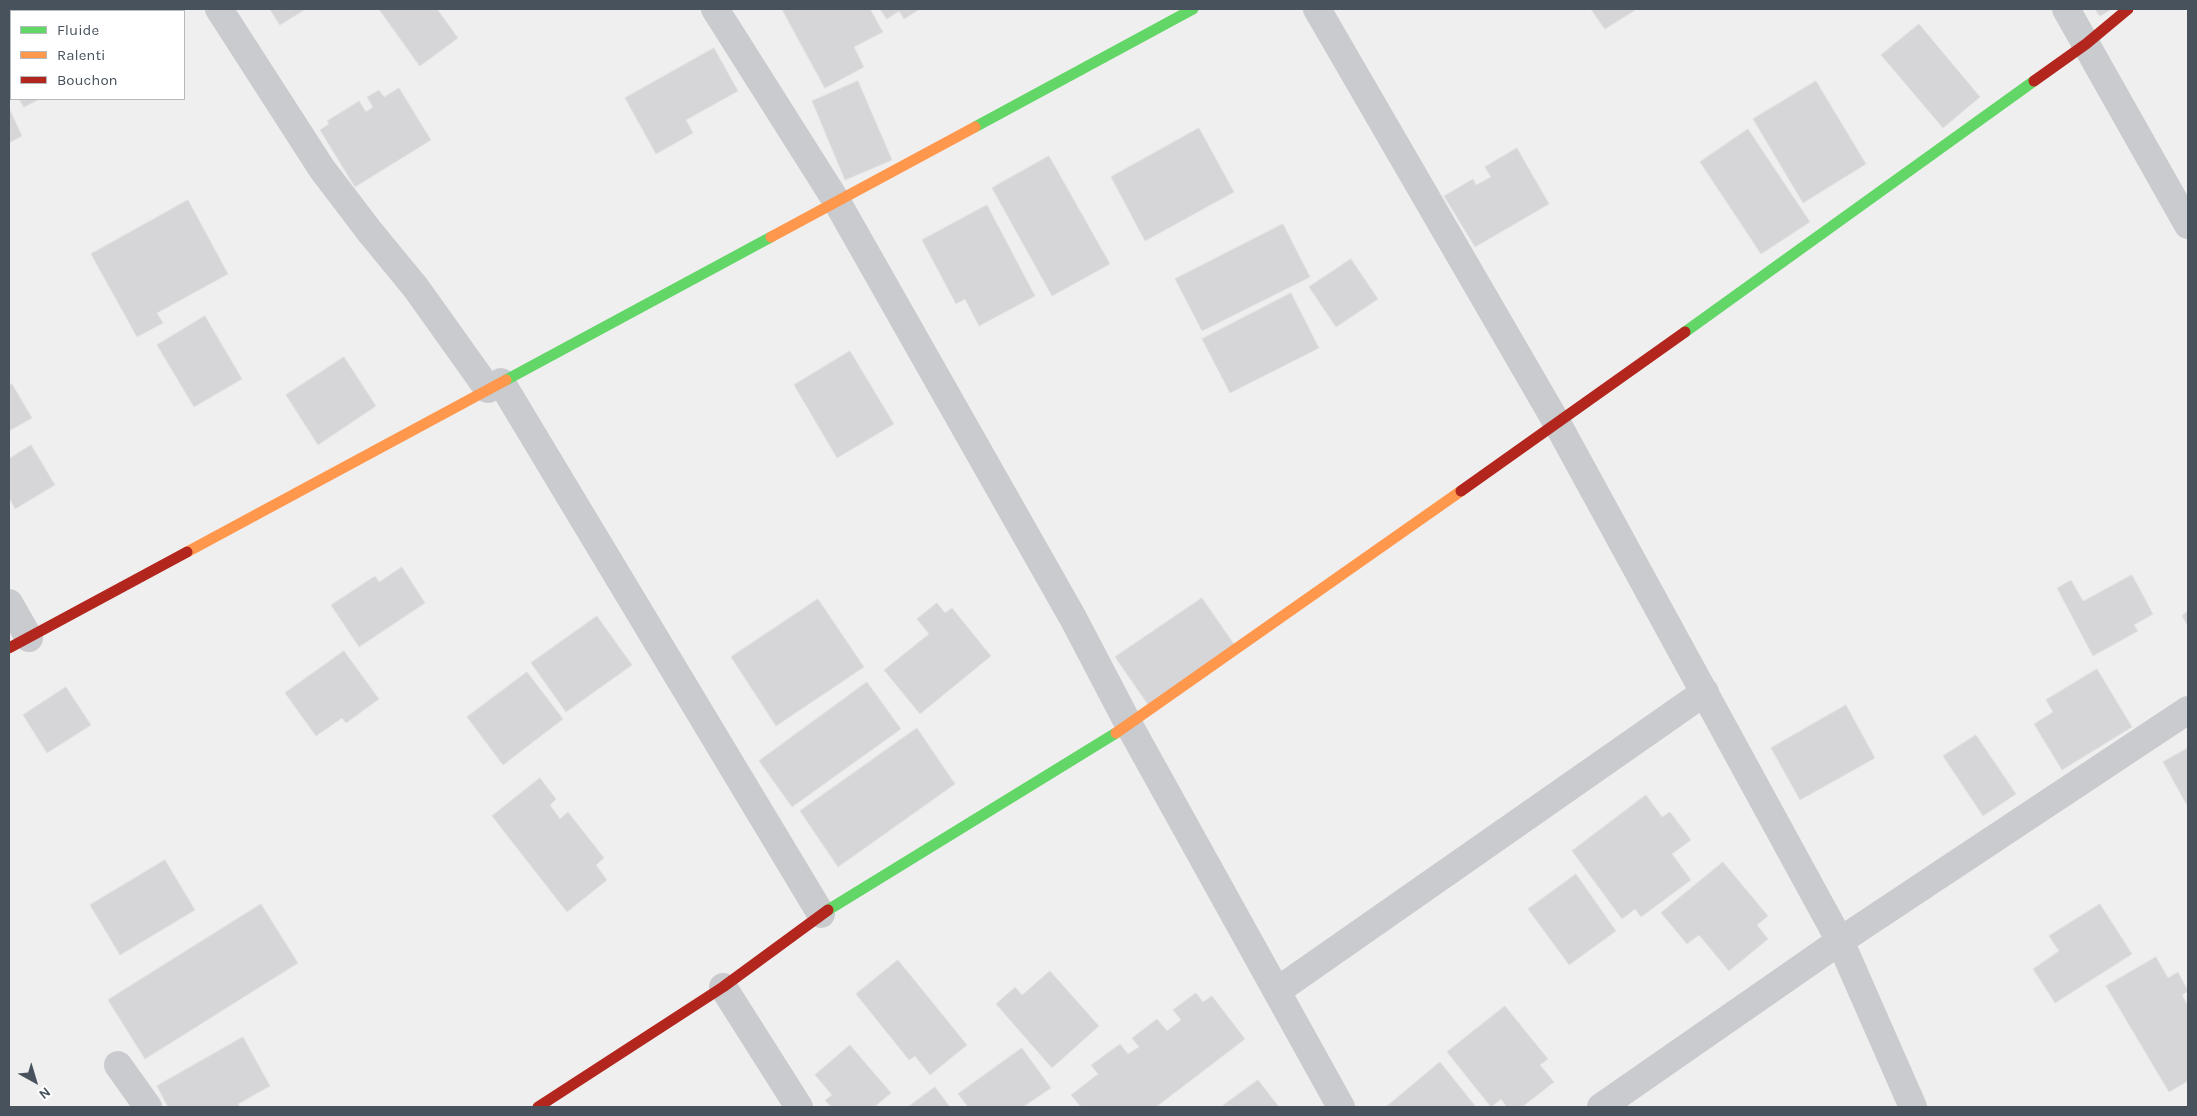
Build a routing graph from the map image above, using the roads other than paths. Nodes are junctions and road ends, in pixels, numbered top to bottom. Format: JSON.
{"nodes":[{"id":1,"x":219,"y":9,"type":"edge"},
{"id":2,"x":715,"y":9,"type":"edge"},
{"id":3,"x":1194,"y":9,"type":"edge"},
{"id":4,"x":1317,"y":9,"type":"edge"},
{"id":5,"x":2066,"y":9,"type":"edge"},
{"id":6,"x":2128,"y":9,"type":"edge"},
{"id":7,"x":2086,"y":44,"type":"junction"},
{"id":8,"x":837,"y":202,"type":"junction"},
{"id":9,"x":2188,"y":226,"type":"edge"},
{"id":10,"x":494,"y":385,"type":"junction"},
{"id":11,"x":1557,"y":423,"type":"junction"},
{"id":12,"x":9,"y":603,"type":"edge"},
{"id":13,"x":19,"y":643,"type":"edge"},
{"id":14,"x":1705,"y":692,"type":"junction"},
{"id":15,"x":2188,"y":710,"type":"edge"},
{"id":16,"x":1129,"y":725,"type":"junction"},
{"id":17,"x":821,"y":914,"type":"junction"},
{"id":18,"x":1840,"y":941,"type":"junction"},
{"id":19,"x":723,"y":987,"type":"junction"},
{"id":20,"x":1277,"y":991,"type":"junction"},
{"id":21,"x":118,"y":1066,"type":"dead end"},
{"id":22,"x":148,"y":1107,"type":"edge"},
{"id":23,"x":538,"y":1107,"type":"edge"},
{"id":24,"x":799,"y":1107,"type":"edge"},
{"id":25,"x":1341,"y":1107,"type":"edge"},
{"id":26,"x":1601,"y":1107,"type":"edge"},
{"id":27,"x":1913,"y":1107,"type":"edge"}],
"edges":[{"from":1,"to":10,"type":"street"},
{"from":2,"to":8,"type":"street"},
{"from":3,"to":8,"type":"street"},
{"from":4,"to":11,"type":"street"},
{"from":5,"to":7,"type":"street"},
{"from":6,"to":7,"type":"street"},
{"from":7,"to":9,"type":"street"},
{"from":7,"to":11,"type":"street"},
{"from":8,"to":10,"type":"street"},
{"from":8,"to":16,"type":"street"},
{"from":10,"to":13,"type":"street"},
{"from":10,"to":17,"type":"street"},
{"from":11,"to":14,"type":"street"},
{"from":11,"to":16,"type":"street"},
{"from":12,"to":13,"type":"street"},
{"from":14,"to":18,"type":"street"},
{"from":14,"to":20,"type":"street"},
{"from":15,"to":18,"type":"street"},
{"from":16,"to":17,"type":"street"},
{"from":16,"to":20,"type":"street"},
{"from":17,"to":19,"type":"street"},
{"from":18,"to":26,"type":"street"},
{"from":18,"to":27,"type":"street"},
{"from":19,"to":23,"type":"street"},
{"from":19,"to":24,"type":"street"},
{"from":20,"to":25,"type":"street"},
{"from":21,"to":22,"type":"street"}]}
